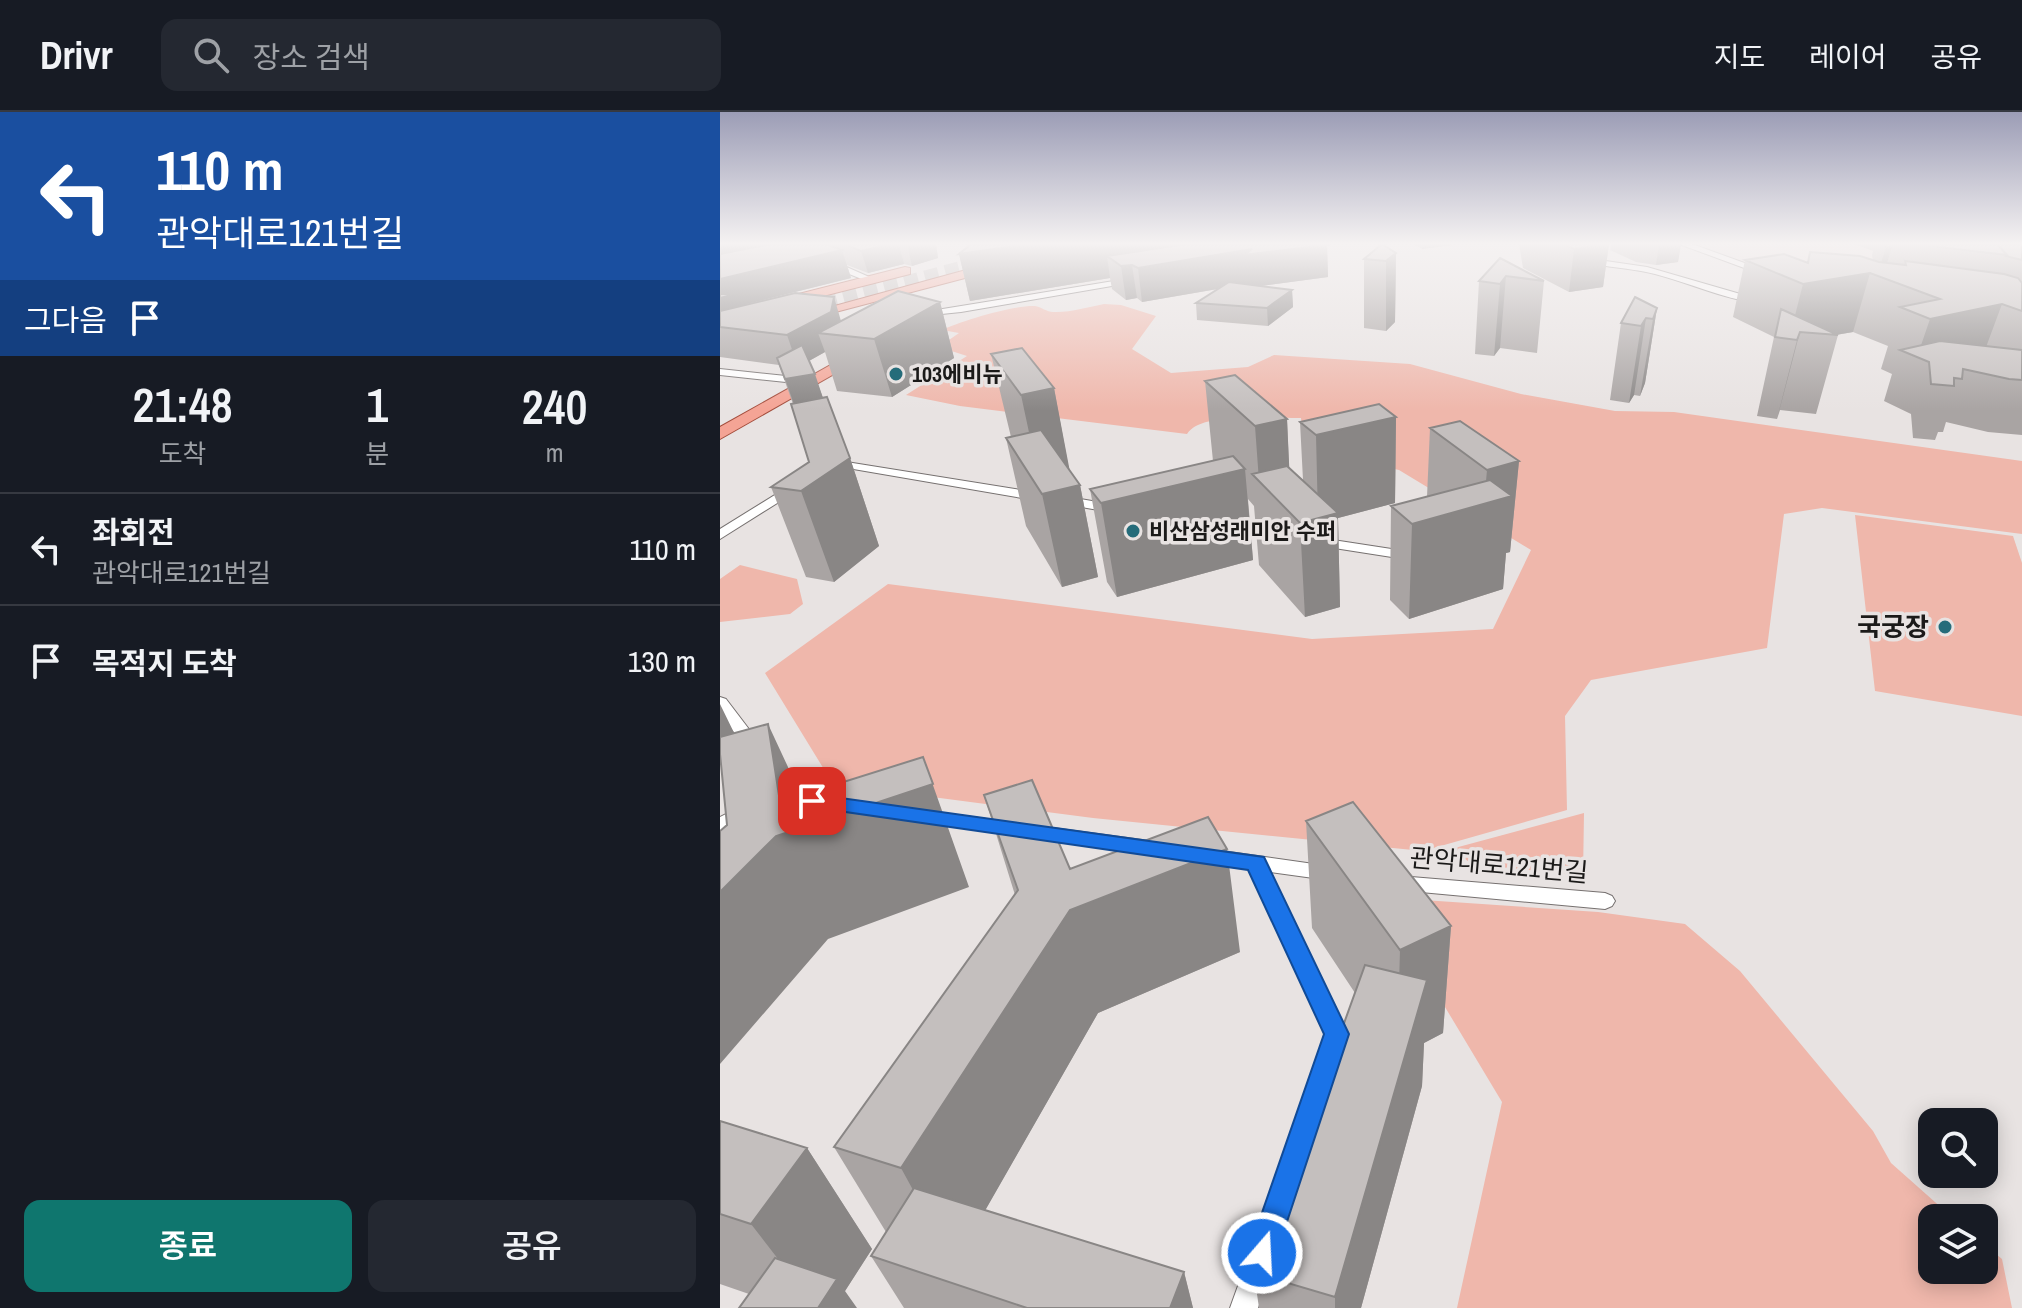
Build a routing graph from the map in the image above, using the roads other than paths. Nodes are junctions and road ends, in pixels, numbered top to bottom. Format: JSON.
{"nodes":[{"id":1,"x":799,"y":300,"type":"tunnel mouth"},
{"id":2,"x":856,"y":300,"type":"edge"},
{"id":3,"x":864,"y":300,"type":"edge"},
{"id":4,"x":935,"y":300,"type":"edge"},
{"id":5,"x":1015,"y":300,"type":"edge"},
{"id":6,"x":1753,"y":300,"type":"edge"},
{"id":7,"x":1774,"y":302,"type":"edge"},
{"id":8,"x":790,"y":314,"type":"junction"},
{"id":9,"x":872,"y":315,"type":"edge"},
{"id":10,"x":912,"y":315,"type":"joint"},
{"id":11,"x":842,"y":320,"type":"edge"},
{"id":12,"x":720,"y":321,"type":"edge"},
{"id":13,"x":720,"y":331,"type":"edge"},
{"id":14,"x":878,"y":343,"type":"edge"},
{"id":15,"x":720,"y":372,"type":"edge"},
{"id":16,"x":811,"y":382,"type":"junction"},
{"id":17,"x":720,"y":434,"type":"edge"},
{"id":18,"x":818,"y":471,"type":"edge"},
{"id":19,"x":806,"y":479,"type":"edge"},
{"id":20,"x":1130,"y":511,"type":"edge"},
{"id":21,"x":720,"y":535,"type":"edge"},
{"id":22,"x":1303,"y":539,"type":"edge"},
{"id":23,"x":1413,"y":557,"type":"edge"},
{"id":24,"x":720,"y":702,"type":"edge"},
{"id":25,"x":765,"y":762,"type":"edge"},
{"id":26,"x":758,"y":802,"type":"edge"},
{"id":27,"x":904,"y":814,"type":"edge"},
{"id":28,"x":720,"y":826,"type":"edge"},
{"id":29,"x":1164,"y":850,"type":"edge"},
{"id":30,"x":1195,"y":854,"type":"edge"},
{"id":31,"x":1256,"y":863,"type":"junction"},
{"id":32,"x":1346,"y":876,"type":"edge"},
{"id":33,"x":1376,"y":880,"type":"edge"},
{"id":34,"x":1605,"y":901,"type":"dead end"},
{"id":35,"x":1244,"y":1308,"type":"edge"}],
"edges":[{"from":1,"to":12,"type":"main road"},
{"from":2,"to":8,"type":"main road"},
{"from":3,"to":9,"type":"main road"},
{"from":4,"to":10,"type":"main road"},
{"from":5,"to":10,"type":"street"},
{"from":6,"to":7,"type":"street"},
{"from":8,"to":11,"type":"main road"},
{"from":8,"to":12,"type":"main road"},
{"from":8,"to":13,"type":"main road"},
{"from":14,"to":16,"type":"main road"},
{"from":15,"to":16,"type":"street"},
{"from":16,"to":17,"type":"main road"},
{"from":18,"to":20,"type":"street"},
{"from":19,"to":21,"type":"street"},
{"from":22,"to":23,"type":"street"},
{"from":24,"to":25,"type":"street"},
{"from":26,"to":28,"type":"street"},
{"from":27,"to":29,"type":"street"},
{"from":30,"to":31,"type":"street"},
{"from":31,"to":32,"type":"street"},
{"from":31,"to":35,"type":"street"},
{"from":33,"to":34,"type":"street","name":"관악대로121번길"}]}
